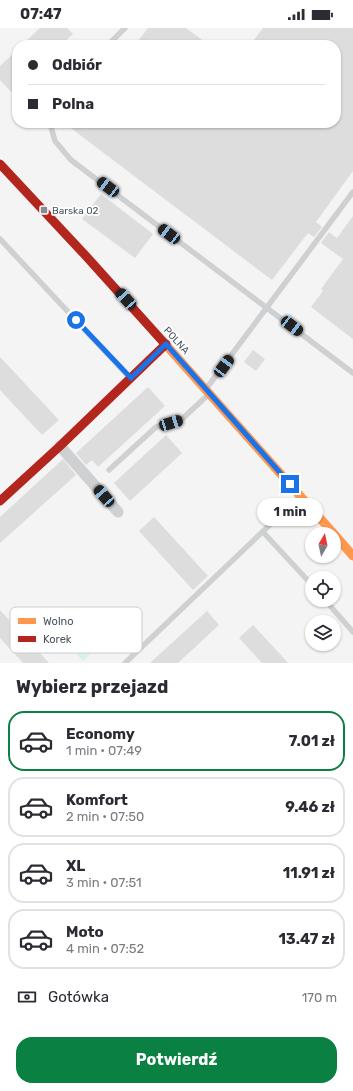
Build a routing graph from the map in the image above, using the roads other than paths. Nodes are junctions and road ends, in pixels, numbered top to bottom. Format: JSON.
{"nodes":[{"id":1,"x":125,"y":28,"type":"edge"},
{"id":2,"x":113,"y":40,"type":"edge"},
{"id":3,"x":51,"y":128,"type":"edge"},
{"id":4,"x":0,"y":164,"type":"edge"},
{"id":5,"x":353,"y":192,"type":"edge"},
{"id":6,"x":0,"y":238,"type":"edge"},
{"id":7,"x":267,"y":308,"type":"junction"},
{"id":8,"x":166,"y":344,"type":"junction"},
{"id":9,"x":353,"y":373,"type":"edge"},
{"id":10,"x":131,"y":378,"type":"junction"},
{"id":11,"x":208,"y":392,"type":"junction"},
{"id":12,"x":60,"y":446,"type":"junction"},
{"id":13,"x":109,"y":470,"type":"dead end"},
{"id":14,"x":300,"y":496,"type":"junction"},
{"id":15,"x":0,"y":501,"type":"edge"},
{"id":16,"x":118,"y":512,"type":"dead end"},
{"id":17,"x":328,"y":527,"type":"edge"},
{"id":18,"x":263,"y":532,"type":"junction"},
{"id":19,"x":341,"y":542,"type":"edge"},
{"id":20,"x":353,"y":556,"type":"edge"},
{"id":21,"x":305,"y":577,"type":"edge"},
{"id":22,"x":331,"y":607,"type":"edge"},
{"id":23,"x":353,"y":632,"type":"edge"},
{"id":24,"x":142,"y":647,"type":"edge"},
{"id":25,"x":136,"y":653,"type":"edge"},
{"id":26,"x":125,"y":663,"type":"edge"}],
"edges":[{"from":1,"to":2,"type":"lane"},
{"from":3,"to":7,"type":"lane"},
{"from":4,"to":8,"type":"street","name":"POLNA"},
{"from":5,"to":7,"type":"lane"},
{"from":6,"to":10,"type":"lane"},
{"from":7,"to":9,"type":"lane"},
{"from":7,"to":11,"type":"lane"},
{"from":8,"to":10,"type":"street"},
{"from":8,"to":11,"type":"street","name":"POLNA"},
{"from":10,"to":12,"type":"street"},
{"from":11,"to":13,"type":"lane"},
{"from":11,"to":14,"type":"street","name":"POLNA"},
{"from":12,"to":15,"type":"street"},
{"from":12,"to":16,"type":"street"},
{"from":14,"to":17,"type":"street","name":"POLNA"},
{"from":14,"to":18,"type":"lane"},
{"from":18,"to":21,"type":"lane"},
{"from":18,"to":24,"type":"lane"},
{"from":19,"to":20,"type":"street","name":"POLNA"},
{"from":22,"to":23,"type":"lane"},
{"from":25,"to":26,"type":"lane"}]}
